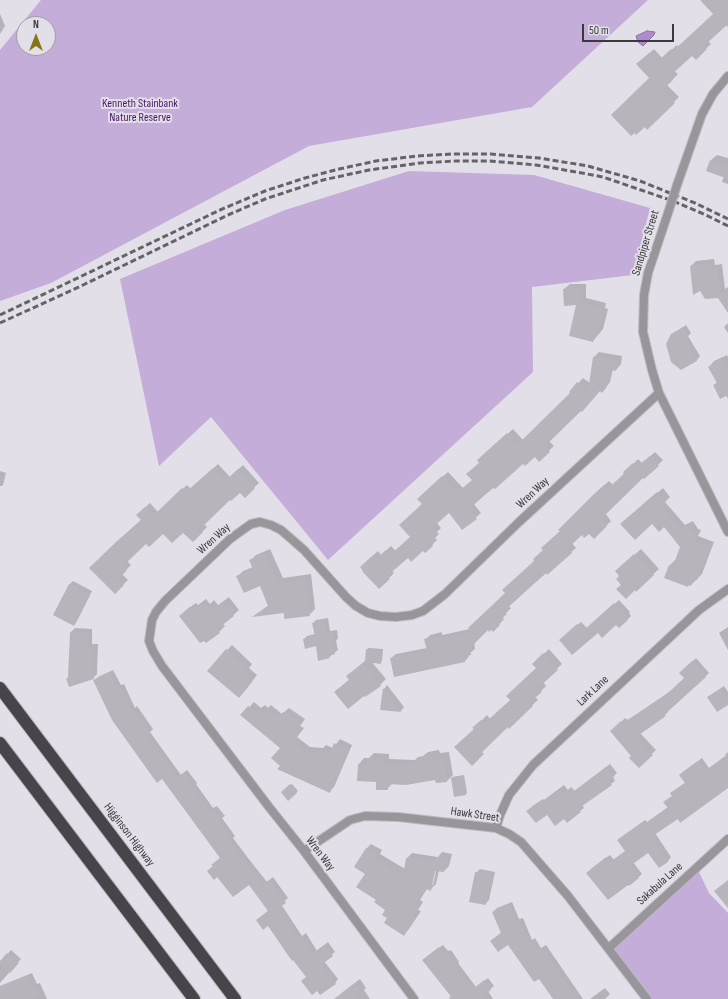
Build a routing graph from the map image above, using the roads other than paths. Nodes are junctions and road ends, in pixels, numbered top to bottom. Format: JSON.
{"nodes":[{"id":1,"x":728,"y":76,"type":"edge"},
{"id":2,"x":660,"y":393,"type":"junction"},
{"id":3,"x":728,"y":532,"type":"edge"},
{"id":4,"x":728,"y":589,"type":"edge"},
{"id":5,"x":0,"y":688,"type":"edge"},
{"id":6,"x":0,"y":743,"type":"edge"},
{"id":7,"x":496,"y":828,"type":"junction"},
{"id":8,"x":728,"y":839,"type":"edge"},
{"id":9,"x":304,"y":851,"type":"junction"},
{"id":10,"x":608,"y":948,"type":"junction"},
{"id":11,"x":194,"y":999,"type":"edge"},
{"id":12,"x":235,"y":999,"type":"edge"},
{"id":13,"x":414,"y":999,"type":"edge"},
{"id":14,"x":647,"y":999,"type":"edge"}],
"edges":[{"from":1,"to":2,"type":"street","name":"Sandpiper Street","bridge":true},
{"from":2,"to":3,"type":"street","name":"Sandpiper Street"},
{"from":2,"to":9,"type":"street","name":"Wren Way"},
{"from":4,"to":7,"type":"street","name":"Lark Lane"},
{"from":5,"to":12,"type":"highway","name":"Higginson Highway"},
{"from":6,"to":11,"type":"highway"},
{"from":7,"to":9,"type":"street","name":"Hawk Street"},
{"from":7,"to":10,"type":"street","name":"Hawk Street"},
{"from":8,"to":10,"type":"street","name":"Sakabula Lane"},
{"from":9,"to":13,"type":"street","name":"Wren Way"},
{"from":10,"to":14,"type":"street","name":"Hawk Street"}]}
